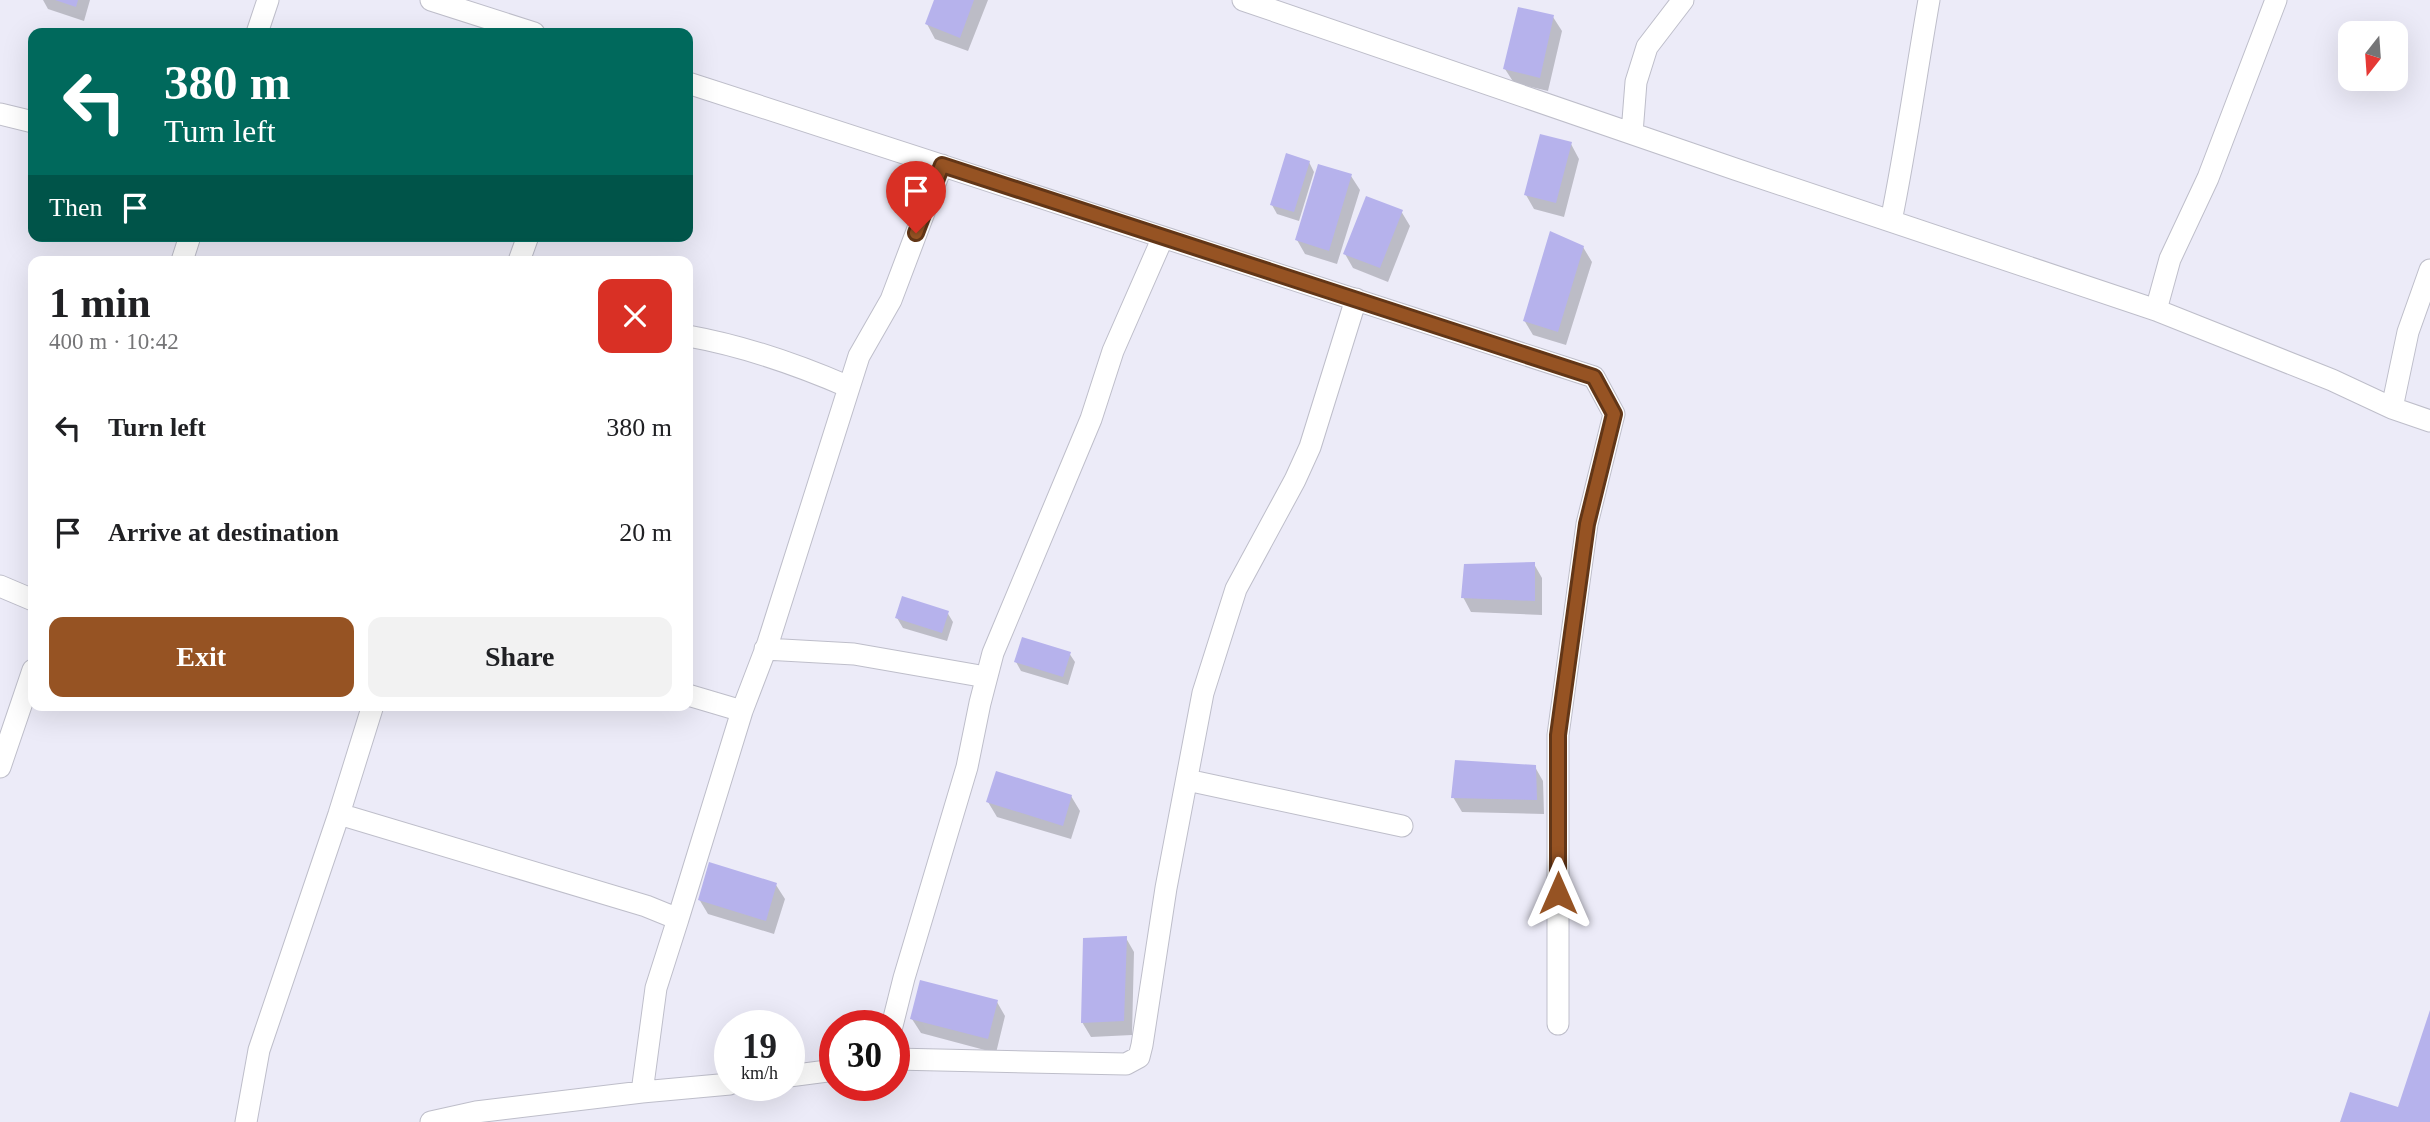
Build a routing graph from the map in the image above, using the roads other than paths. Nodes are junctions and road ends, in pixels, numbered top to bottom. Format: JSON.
{"nodes":[{"id":1,"x":268,"y":0,"type":"edge"},
{"id":2,"x":431,"y":0,"type":"edge"},
{"id":3,"x":1243,"y":0,"type":"edge"},
{"id":4,"x":1683,"y":0,"type":"edge"},
{"id":5,"x":1929,"y":0,"type":"edge"},
{"id":6,"x":2276,"y":0,"type":"edge"},
{"id":7,"x":259,"y":28,"type":"edge"},
{"id":8,"x":518,"y":28,"type":"edge"},
{"id":9,"x":693,"y":85,"type":"edge"},
{"id":10,"x":2,"y":121,"type":"edge"},
{"id":11,"x":28,"y":122,"type":"edge"},
{"id":12,"x":1632,"y":134,"type":"junction"},
{"id":13,"x":942,"y":165,"type":"junction"},
{"id":14,"x":1891,"y":221,"type":"junction"},
{"id":15,"x":1163,"y":237,"type":"junction"},
{"id":16,"x":2430,"y":270,"type":"edge"},
{"id":17,"x":1356,"y":299,"type":"junction"},
{"id":18,"x":2156,"y":310,"type":"junction"},
{"id":19,"x":693,"y":338,"type":"edge"},
{"id":20,"x":849,"y":387,"type":"junction"},
{"id":21,"x":2392,"y":408,"type":"junction"},
{"id":22,"x":2430,"y":421,"type":"edge"},
{"id":23,"x":0,"y":586,"type":"edge"},
{"id":24,"x":28,"y":598,"type":"edge"},
{"id":25,"x":765,"y":649,"type":"junction"},
{"id":26,"x":986,"y":677,"type":"junction"},
{"id":27,"x":28,"y":685,"type":"edge"},
{"id":28,"x":693,"y":696,"type":"edge"},
{"id":29,"x":371,"y":711,"type":"edge"},
{"id":30,"x":742,"y":711,"type":"junction"},
{"id":31,"x":0,"y":767,"type":"edge"},
{"id":32,"x":1186,"y":780,"type":"junction"},
{"id":33,"x":339,"y":814,"type":"junction"},
{"id":34,"x":1402,"y":825,"type":"dead end"},
{"id":35,"x":678,"y":919,"type":"junction"},
{"id":36,"x":896,"y":1010,"type":"edge"},
{"id":37,"x":1558,"y":1024,"type":"dead end"},
{"id":38,"x":910,"y":1059,"type":"edge"},
{"id":39,"x":714,"y":1085,"type":"edge"},
{"id":40,"x":642,"y":1092,"type":"junction"},
{"id":41,"x":246,"y":1122,"type":"edge"},
{"id":42,"x":431,"y":1122,"type":"edge"}],
"edges":[{"from":1,"to":7,"type":"street"},
{"from":2,"to":8,"type":"street"},
{"from":3,"to":12,"type":"street"},
{"from":4,"to":12,"type":"street"},
{"from":5,"to":14,"type":"street"},
{"from":6,"to":18,"type":"street"},
{"from":9,"to":13,"type":"street"},
{"from":10,"to":11,"type":"street"},
{"from":12,"to":14,"type":"street"},
{"from":13,"to":15,"type":"street"},
{"from":13,"to":20,"type":"street"},
{"from":14,"to":18,"type":"street"},
{"from":15,"to":17,"type":"street"},
{"from":15,"to":26,"type":"street"},
{"from":16,"to":21,"type":"street"},
{"from":17,"to":32,"type":"street"},
{"from":17,"to":37,"type":"street"},
{"from":18,"to":21,"type":"street"},
{"from":19,"to":20,"type":"street"},
{"from":20,"to":25,"type":"street"},
{"from":21,"to":22,"type":"street"},
{"from":23,"to":24,"type":"street"},
{"from":25,"to":26,"type":"street"},
{"from":25,"to":30,"type":"street"},
{"from":26,"to":36,"type":"street"},
{"from":27,"to":31,"type":"street"},
{"from":28,"to":30,"type":"street"},
{"from":29,"to":33,"type":"street"},
{"from":30,"to":35,"type":"street"},
{"from":32,"to":34,"type":"street"},
{"from":32,"to":38,"type":"street"},
{"from":33,"to":35,"type":"street"},
{"from":33,"to":41,"type":"street"},
{"from":35,"to":40,"type":"street"},
{"from":39,"to":40,"type":"street"},
{"from":40,"to":42,"type":"street"}]}
